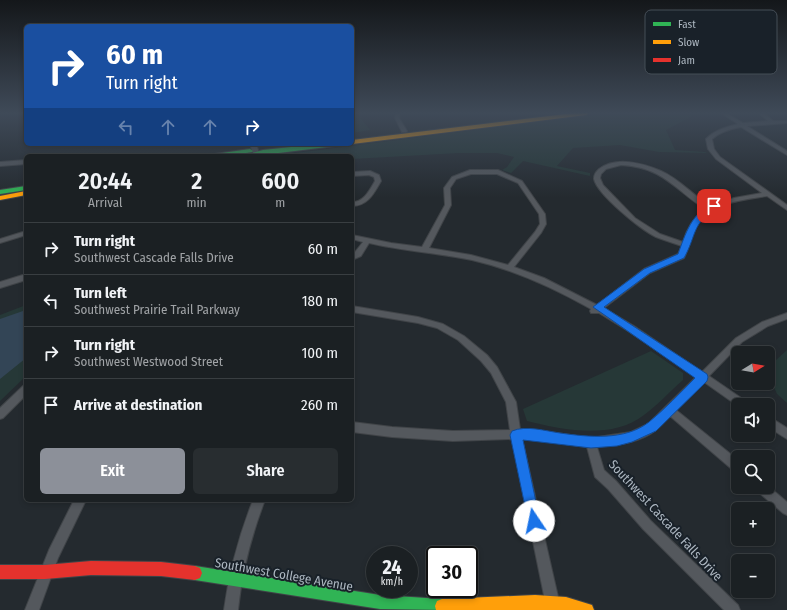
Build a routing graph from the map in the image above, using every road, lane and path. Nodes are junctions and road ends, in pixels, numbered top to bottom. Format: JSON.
{"nodes":[{"id":1,"x":709,"y":141,"type":"edge"},
{"id":2,"x":769,"y":141,"type":"edge"},
{"id":3,"x":283,"y":146,"type":"edge"},
{"id":4,"x":312,"y":146,"type":"edge"},
{"id":5,"x":256,"y":151,"type":"edge"},
{"id":6,"x":787,"y":153,"type":"edge"},
{"id":7,"x":231,"y":154,"type":"edge"},
{"id":8,"x":24,"y":162,"type":"edge"},
{"id":9,"x":0,"y":164,"type":"edge"},
{"id":10,"x":354,"y":174,"type":"edge"},
{"id":11,"x":24,"y":188,"type":"edge"},
{"id":12,"x":0,"y":192,"type":"edge"},
{"id":13,"x":24,"y":193,"type":"edge"},
{"id":14,"x":768,"y":194,"type":"junction"},
{"id":15,"x":0,"y":198,"type":"edge"},
{"id":16,"x":354,"y":204,"type":"edge"},
{"id":17,"x":787,"y":208,"type":"edge"},
{"id":18,"x":710,"y":209,"type":"junction"},
{"id":19,"x":24,"y":234,"type":"edge"},
{"id":20,"x":354,"y":238,"type":"edge"},
{"id":21,"x":0,"y":241,"type":"edge"},
{"id":22,"x":367,"y":241,"type":"junction"},
{"id":23,"x":686,"y":245,"type":"junction"},
{"id":24,"x":425,"y":249,"type":"junction"},
{"id":25,"x":354,"y":257,"type":"edge"},
{"id":26,"x":509,"y":268,"type":"junction"},
{"id":27,"x":24,"y":278,"type":"edge"},
{"id":28,"x":0,"y":285,"type":"edge"},
{"id":29,"x":354,"y":309,"type":"edge"},
{"id":30,"x":595,"y":309,"type":"junction"},
{"id":31,"x":787,"y":316,"type":"edge"},
{"id":32,"x":703,"y":377,"type":"junction"},
{"id":33,"x":24,"y":391,"type":"edge"},
{"id":34,"x":734,"y":398,"type":"edge"},
{"id":35,"x":669,"y":410,"type":"junction"},
{"id":36,"x":0,"y":415,"type":"edge"},
{"id":37,"x":775,"y":426,"type":"edge"},
{"id":38,"x":354,"y":427,"type":"edge"},
{"id":39,"x":787,"y":434,"type":"edge"},
{"id":40,"x":516,"y":435,"type":"junction"},
{"id":41,"x":591,"y":443,"type":"junction"},
{"id":42,"x":731,"y":461,"type":"edge"},
{"id":43,"x":770,"y":494,"type":"edge"},
{"id":44,"x":79,"y":502,"type":"edge"},
{"id":45,"x":258,"y":502,"type":"edge"},
{"id":46,"x":787,"y":508,"type":"edge"},
{"id":47,"x":0,"y":572,"type":"edge"},
{"id":48,"x":45,"y":572,"type":"junction"},
{"id":49,"x":236,"y":577,"type":"junction"},
{"id":50,"x":553,"y":607,"type":"edge"},
{"id":51,"x":32,"y":610,"type":"edge"},
{"id":52,"x":231,"y":610,"type":"edge"},
{"id":53,"x":587,"y":610,"type":"edge"},
{"id":54,"x":733,"y":610,"type":"edge"}],
"edges":[{"from":1,"to":14,"type":"street"},
{"from":2,"to":6,"type":"street"},
{"from":3,"to":5,"type":"main road"},
{"from":4,"to":5,"type":"main road"},
{"from":5,"to":7,"type":"main road"},
{"from":8,"to":9,"type":"street"},
{"from":10,"to":16,"type":"street"},
{"from":11,"to":12,"type":"main road"},
{"from":13,"to":15,"type":"main road"},
{"from":14,"to":17,"type":"street"},
{"from":14,"to":18,"type":"street"},
{"from":18,"to":23,"type":"street"},
{"from":18,"to":23,"type":"street"},
{"from":19,"to":21,"type":"street"},
{"from":20,"to":22,"type":"street"},
{"from":22,"to":24,"type":"street"},
{"from":22,"to":25,"type":"street"},
{"from":23,"to":30,"type":"street"},
{"from":24,"to":26,"type":"street"},
{"from":24,"to":26,"type":"street"},
{"from":26,"to":30,"type":"street"},
{"from":27,"to":28,"type":"street"},
{"from":29,"to":40,"type":"street"},
{"from":30,"to":32,"type":"street"},
{"from":31,"to":32,"type":"street","name":"Southwest Cascade Falls Drive"},
{"from":32,"to":34,"type":"street"},
{"from":32,"to":35,"type":"street","name":"Southwest Cascade Falls Drive"},
{"from":33,"to":36,"type":"street"},
{"from":35,"to":41,"type":"street","name":"Southwest Cascade Falls Drive"},
{"from":35,"to":42,"type":"street"},
{"from":37,"to":39,"type":"street"},
{"from":38,"to":40,"type":"street","name":"Southwest Cascade Falls Drive"},
{"from":40,"to":41,"type":"street","name":"Southwest Cascade Falls Drive"},
{"from":40,"to":50,"type":"street"},
{"from":41,"to":54,"type":"street","name":"Southwest Cascade Falls Drive"},
{"from":43,"to":46,"type":"street"},
{"from":44,"to":48,"type":"street"},
{"from":45,"to":49,"type":"street"},
{"from":47,"to":48,"type":"main road","name":"Southwest College Avenue"},
{"from":48,"to":49,"type":"main road","name":"Southwest College Avenue"},
{"from":48,"to":51,"type":"street"},
{"from":49,"to":50,"type":"main road","name":"Southwest College Avenue"},
{"from":49,"to":52,"type":"street"},
{"from":50,"to":53,"type":"main road","name":"Southwest College Avenue"}]}
